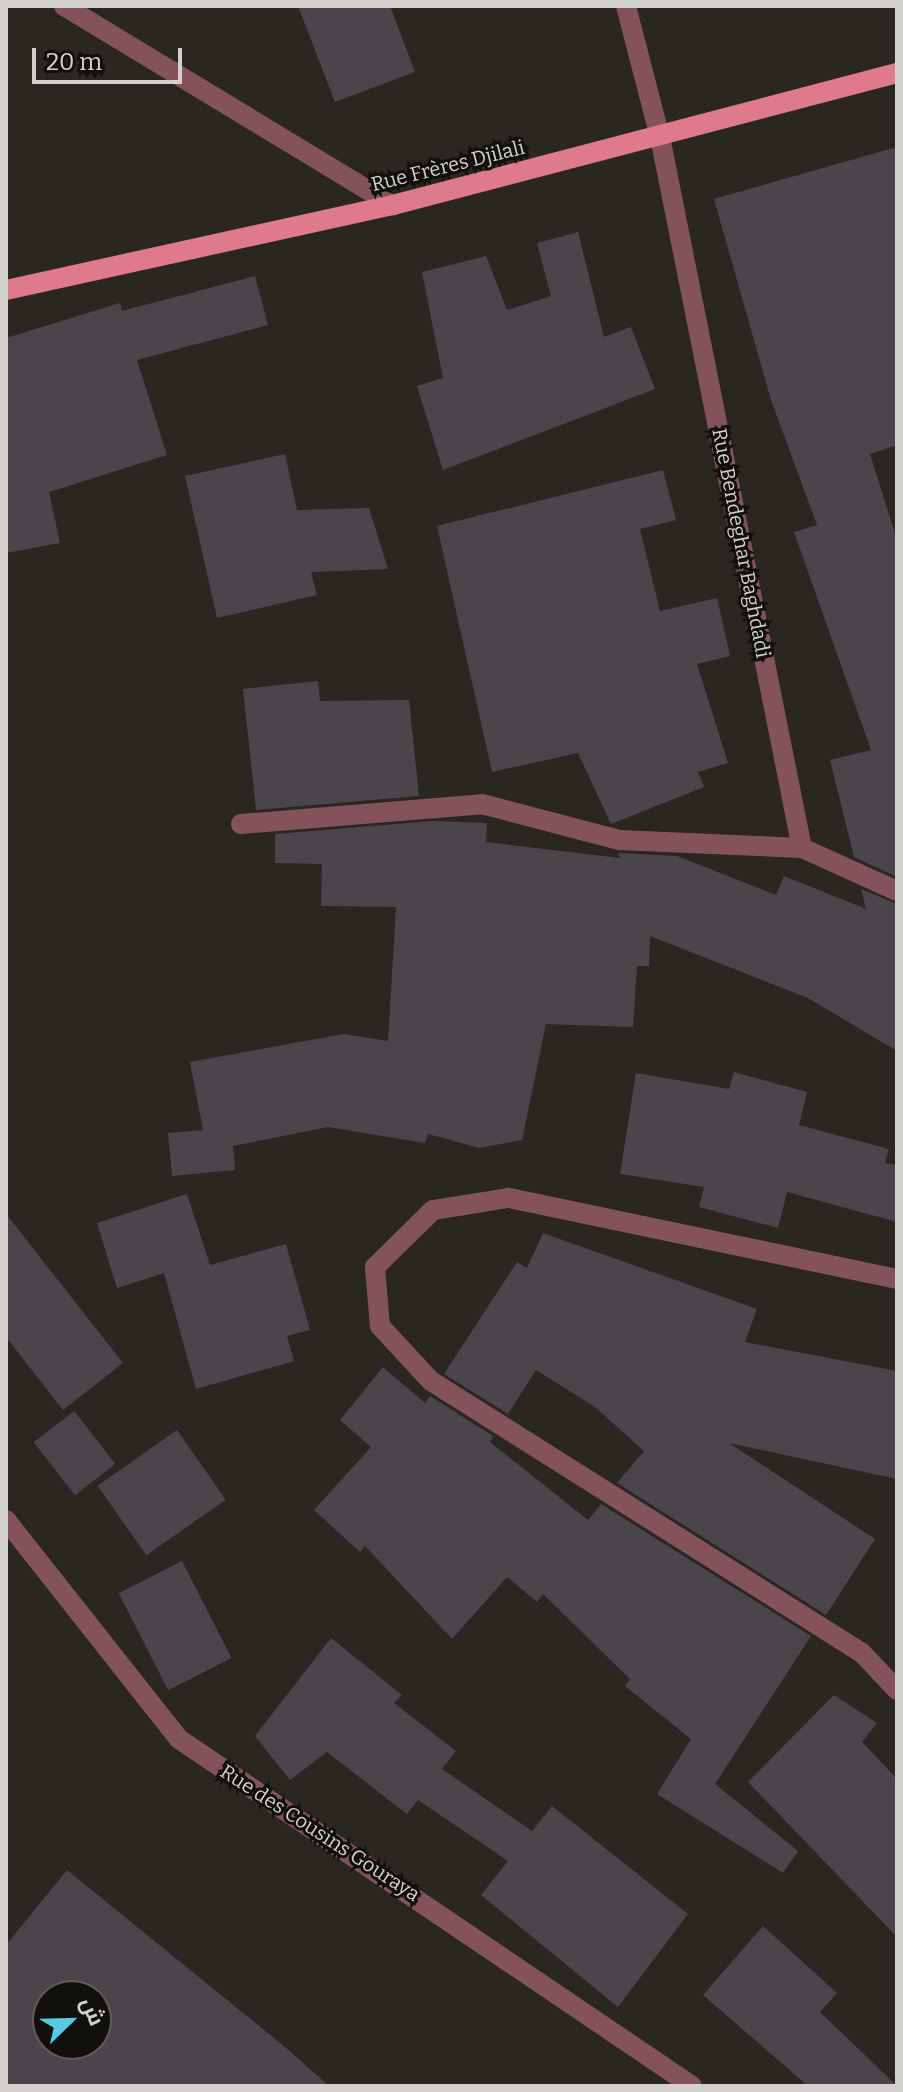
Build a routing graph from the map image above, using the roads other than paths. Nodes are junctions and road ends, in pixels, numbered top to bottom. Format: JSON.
{"nodes":[{"id":1,"x":64,"y":6,"type":"edge"},
{"id":2,"x":626,"y":6,"type":"edge"},
{"id":3,"x":897,"y":73,"type":"edge"},
{"id":4,"x":660,"y":137,"type":"junction"},
{"id":5,"x":393,"y":205,"type":"junction"},
{"id":6,"x":6,"y":290,"type":"edge"},
{"id":7,"x":241,"y":824,"type":"dead end"},
{"id":8,"x":802,"y":848,"type":"junction"},
{"id":9,"x":897,"y":891,"type":"edge"},
{"id":10,"x":897,"y":1279,"type":"edge"},
{"id":11,"x":6,"y":1520,"type":"edge"},
{"id":12,"x":897,"y":1690,"type":"edge"},
{"id":13,"x":692,"y":2086,"type":"edge"}],
"edges":[{"from":1,"to":5,"type":"street"},
{"from":2,"to":4,"type":"street","name":"Rue Bendeghar Baghdadi"},
{"from":3,"to":4,"type":"main road","name":"Rue Frères Djilali"},
{"from":4,"to":5,"type":"main road","name":"Rue Frères Djilali"},
{"from":4,"to":8,"type":"street","name":"Rue Bendeghar Baghdadi"},
{"from":5,"to":6,"type":"main road","name":"Rue Frères Djilali"},
{"from":7,"to":8,"type":"street"},
{"from":8,"to":9,"type":"street"},
{"from":10,"to":12,"type":"street"},
{"from":11,"to":13,"type":"street","name":"Rue des Cousins Gouraya"}]}
